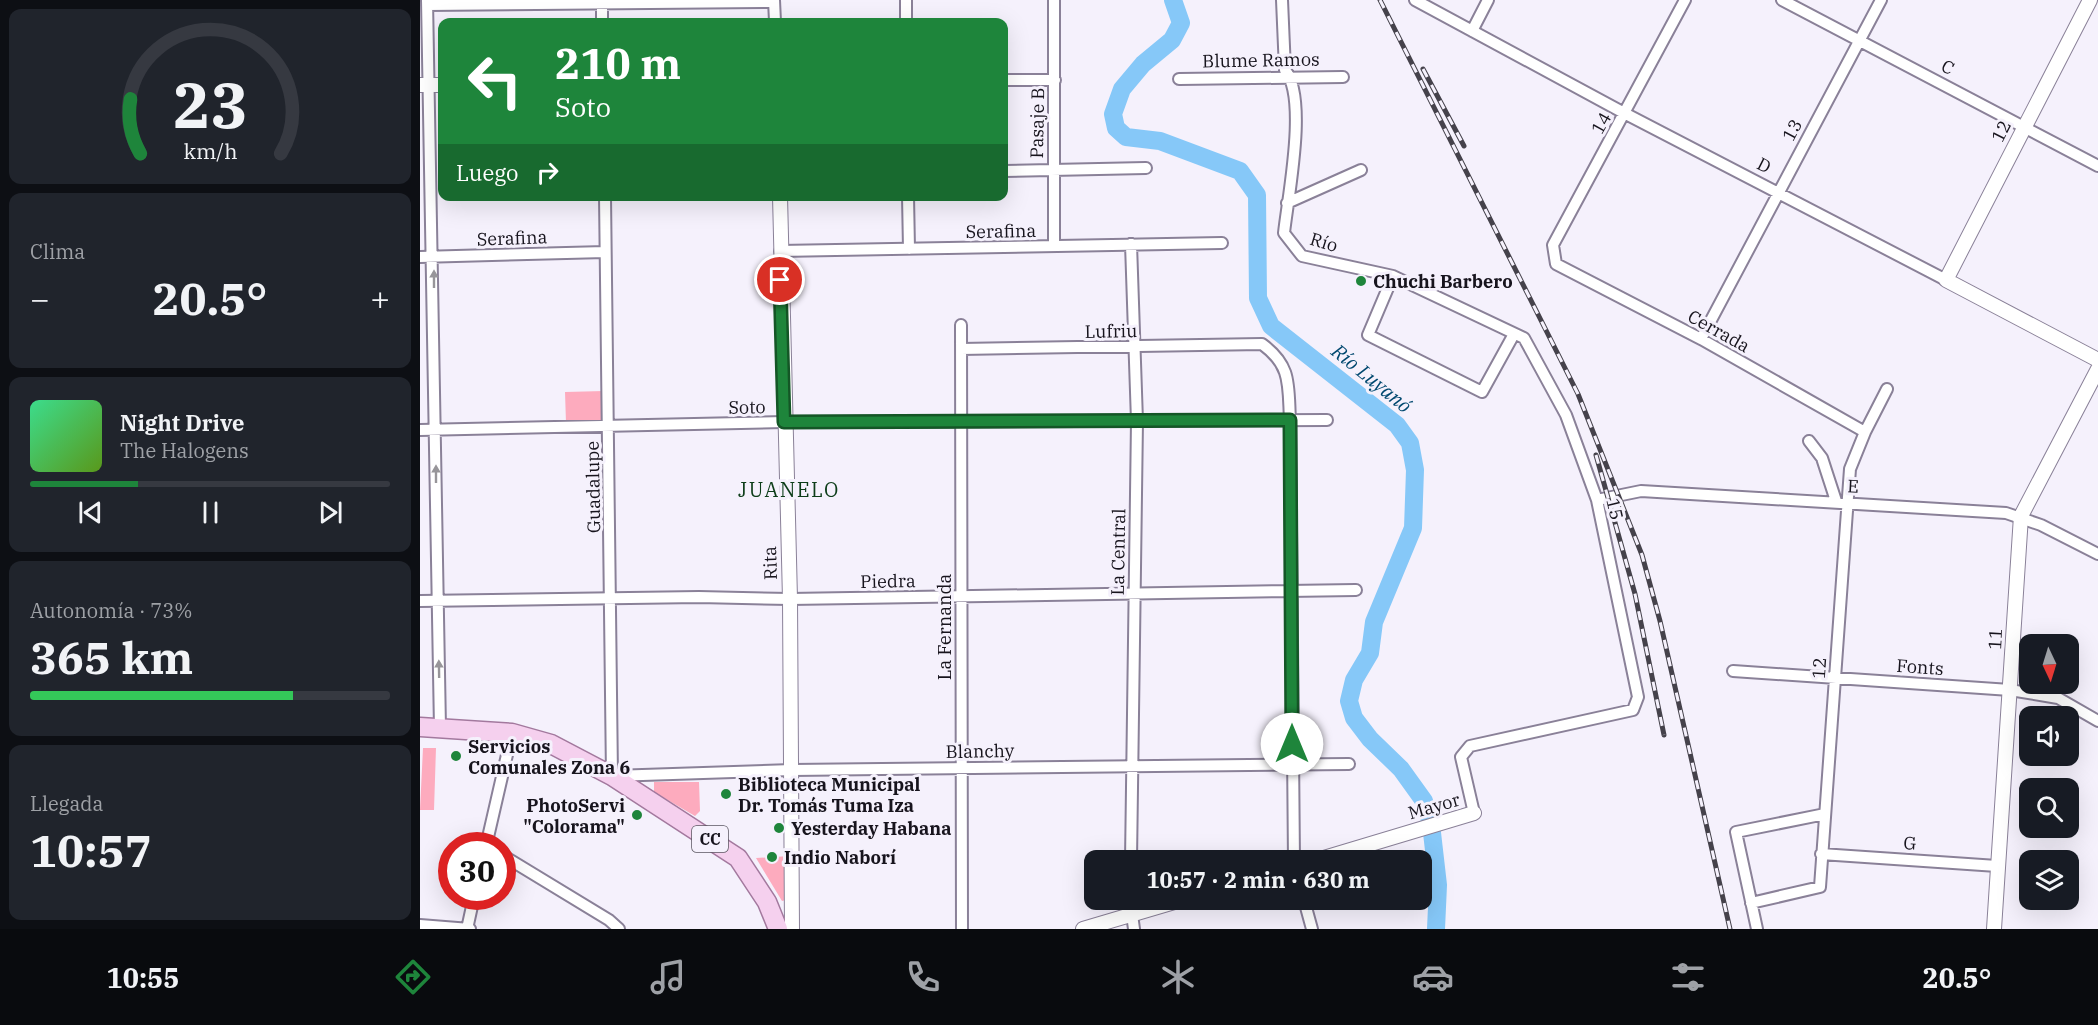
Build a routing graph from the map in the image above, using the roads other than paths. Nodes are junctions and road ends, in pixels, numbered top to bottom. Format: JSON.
{"nodes":[{"id":1,"x":906,"y":0,"type":"edge"},
{"id":2,"x":1054,"y":0,"type":"edge"},
{"id":3,"x":1282,"y":0,"type":"edge"},
{"id":4,"x":1415,"y":0,"type":"edge"},
{"id":5,"x":1488,"y":0,"type":"edge"},
{"id":6,"x":1685,"y":0,"type":"edge"},
{"id":7,"x":1782,"y":0,"type":"edge"},
{"id":8,"x":1881,"y":0,"type":"edge"},
{"id":9,"x":2090,"y":0,"type":"edge"},
{"id":10,"x":774,"y":1,"type":"edge"},
{"id":11,"x":427,"y":2,"type":"edge"},
{"id":12,"x":602,"y":2,"type":"edge"},
{"id":13,"x":602,"y":18,"type":"edge"},
{"id":14,"x":775,"y":18,"type":"edge"},
{"id":15,"x":906,"y":18,"type":"edge"},
{"id":16,"x":1472,"y":31,"type":"junction"},
{"id":17,"x":1860,"y":39,"type":"junction"},
{"id":18,"x":1343,"y":77,"type":"dead end"},
{"id":19,"x":1292,"y":78,"type":"junction"},
{"id":20,"x":1179,"y":79,"type":"dead end"},
{"id":21,"x":1008,"y":80,"type":"edge"},
{"id":22,"x":1055,"y":80,"type":"junction"},
{"id":23,"x":430,"y":85,"type":"edge"},
{"id":24,"x":1626,"y":114,"type":"junction"},
{"id":25,"x":2023,"y":126,"type":"junction"},
{"id":26,"x":2098,"y":166,"type":"edge"},
{"id":27,"x":1146,"y":168,"type":"dead end"},
{"id":28,"x":1053,"y":170,"type":"junction"},
{"id":29,"x":1361,"y":170,"type":"dead end"},
{"id":30,"x":1008,"y":171,"type":"edge"},
{"id":31,"x":1778,"y":193,"type":"junction"},
{"id":32,"x":605,"y":201,"type":"edge"},
{"id":33,"x":780,"y":201,"type":"edge"},
{"id":34,"x":908,"y":201,"type":"edge"},
{"id":35,"x":1287,"y":203,"type":"junction"},
{"id":36,"x":1222,"y":243,"type":"dead end"},
{"id":37,"x":1131,"y":244,"type":"junction"},
{"id":38,"x":1053,"y":246,"type":"junction"},
{"id":39,"x":909,"y":249,"type":"junction"},
{"id":40,"x":780,"y":251,"type":"junction"},
{"id":41,"x":605,"y":252,"type":"junction"},
{"id":42,"x":420,"y":257,"type":"edge"},
{"id":43,"x":434,"y":257,"type":"junction"},
{"id":44,"x":1556,"y":264,"type":"joint"},
{"id":45,"x":1393,"y":276,"type":"junction"},
{"id":46,"x":1947,"y":280,"type":"junction"},
{"id":47,"x":961,"y":325,"type":"dead end"},
{"id":48,"x":1514,"y":334,"type":"junction"},
{"id":49,"x":1701,"y":339,"type":"junction"},
{"id":50,"x":1134,"y":347,"type":"junction"},
{"id":51,"x":961,"y":349,"type":"junction"},
{"id":52,"x":2098,"y":360,"type":"edge"},
{"id":53,"x":2098,"y":369,"type":"edge"},
{"id":54,"x":1887,"y":389,"type":"dead end"},
{"id":55,"x":1290,"y":420,"type":"junction"},
{"id":56,"x":1327,"y":420,"type":"dead end"},
{"id":57,"x":1137,"y":421,"type":"junction"},
{"id":58,"x":784,"y":422,"type":"junction"},
{"id":59,"x":960,"y":422,"type":"junction"},
{"id":60,"x":609,"y":426,"type":"junction"},
{"id":61,"x":420,"y":430,"type":"edge"},
{"id":62,"x":436,"y":430,"type":"junction"},
{"id":63,"x":1865,"y":432,"type":"junction"},
{"id":64,"x":1809,"y":441,"type":"dead end"},
{"id":65,"x":1597,"y":500,"type":"junction"},
{"id":66,"x":1842,"y":501,"type":"junction"},
{"id":67,"x":2021,"y":516,"type":"junction"},
{"id":68,"x":2098,"y":554,"type":"edge"},
{"id":69,"x":1293,"y":590,"type":"junction"},
{"id":70,"x":1356,"y":590,"type":"dead end"},
{"id":71,"x":1134,"y":593,"type":"junction"},
{"id":72,"x":960,"y":596,"type":"junction"},
{"id":73,"x":611,"y":599,"type":"junction"},
{"id":74,"x":790,"y":599,"type":"junction"},
{"id":75,"x":437,"y":600,"type":"junction"},
{"id":76,"x":420,"y":601,"type":"edge"},
{"id":77,"x":1733,"y":671,"type":"dead end"},
{"id":78,"x":1836,"y":678,"type":"junction"},
{"id":79,"x":2010,"y":690,"type":"junction"},
{"id":80,"x":1633,"y":710,"type":"joint"},
{"id":81,"x":2098,"y":721,"type":"edge"},
{"id":82,"x":420,"y":727,"type":"edge"},
{"id":83,"x":440,"y":728,"type":"junction"},
{"id":84,"x":512,"y":733,"type":"junction"},
{"id":85,"x":1349,"y":764,"type":"dead end"},
{"id":86,"x":1133,"y":766,"type":"junction"},
{"id":87,"x":1292,"y":766,"type":"junction"},
{"id":88,"x":961,"y":768,"type":"junction"},
{"id":89,"x":792,"y":770,"type":"junction"},
{"id":90,"x":612,"y":777,"type":"junction"},
{"id":91,"x":1474,"y":813,"type":"joint"},
{"id":92,"x":1825,"y":814,"type":"junction"},
{"id":93,"x":489,"y":832,"type":"edge"},
{"id":94,"x":1131,"y":850,"type":"edge"},
{"id":95,"x":1294,"y":850,"type":"edge"},
{"id":96,"x":1350,"y":850,"type":"edge"},
{"id":97,"x":1821,"y":854,"type":"junction"},
{"id":98,"x":516,"y":864,"type":"edge"},
{"id":99,"x":1997,"y":866,"type":"junction"},
{"id":100,"x":1751,"y":903,"type":"junction"},
{"id":101,"x":471,"y":910,"type":"edge"},
{"id":102,"x":1130,"y":910,"type":"edge"},
{"id":103,"x":1147,"y":910,"type":"edge"},
{"id":104,"x":1307,"y":910,"type":"edge"},
{"id":105,"x":1130,"y":915,"type":"junction"},
{"id":106,"x":420,"y":925,"type":"edge"},
{"id":107,"x":468,"y":928,"type":"edge"},
{"id":108,"x":619,"y":929,"type":"edge"},
{"id":109,"x":778,"y":929,"type":"edge"},
{"id":110,"x":792,"y":929,"type":"edge"},
{"id":111,"x":962,"y":929,"type":"edge"},
{"id":112,"x":1083,"y":929,"type":"edge"},
{"id":113,"x":1134,"y":929,"type":"edge"},
{"id":114,"x":1312,"y":929,"type":"edge"},
{"id":115,"x":1757,"y":929,"type":"edge"},
{"id":116,"x":1994,"y":929,"type":"edge"}],
"edges":[{"from":1,"to":15,"type":"street"},
{"from":2,"to":22,"type":"street","name":"Pasaje B"},
{"from":3,"to":19,"type":"street","name":"Río"},
{"from":4,"to":16,"type":"street","name":"D"},
{"from":5,"to":16,"type":"street"},
{"from":6,"to":24,"type":"street","name":"14"},
{"from":7,"to":17,"type":"street","name":"C"},
{"from":8,"to":17,"type":"street","name":"13"},
{"from":9,"to":25,"type":"street","name":"12"},
{"from":10,"to":12,"type":"street"},
{"from":10,"to":14,"type":"street"},
{"from":11,"to":12,"type":"street"},
{"from":11,"to":23,"type":"street"},
{"from":12,"to":13,"type":"street"},
{"from":16,"to":24,"type":"street","name":"D"},
{"from":17,"to":25,"type":"street","name":"C"},
{"from":17,"to":31,"type":"street","name":"13"},
{"from":18,"to":19,"type":"street","name":"Blume Ramos"},
{"from":19,"to":20,"type":"street","name":"Blume Ramos"},
{"from":19,"to":35,"type":"street","name":"Río"},
{"from":21,"to":22,"type":"street"},
{"from":22,"to":28,"type":"street","name":"Pasaje B"},
{"from":23,"to":43,"type":"street"},
{"from":24,"to":31,"type":"street","name":"D"},
{"from":24,"to":44,"type":"street","name":"14"},
{"from":25,"to":26,"type":"street","name":"C"},
{"from":25,"to":46,"type":"street","name":"12"},
{"from":27,"to":28,"type":"street"},
{"from":28,"to":30,"type":"street"},
{"from":28,"to":38,"type":"street","name":"Pasaje B"},
{"from":29,"to":35,"type":"street"},
{"from":31,"to":46,"type":"street","name":"D"},
{"from":31,"to":49,"type":"street","name":"13"},
{"from":32,"to":41,"type":"street","name":"Guadalupe"},
{"from":33,"to":40,"type":"street","name":"Rita"},
{"from":34,"to":39,"type":"street"},
{"from":35,"to":45,"type":"street","name":"Río"},
{"from":36,"to":37,"type":"street","name":"Serafina"},
{"from":37,"to":38,"type":"street","name":"Serafina"},
{"from":37,"to":50,"type":"street","name":"La Central"},
{"from":38,"to":39,"type":"street","name":"Serafina"},
{"from":39,"to":40,"type":"street","name":"Serafina"},
{"from":40,"to":58,"type":"street","name":"Rita"},
{"from":41,"to":43,"type":"street","name":"Serafina"},
{"from":41,"to":60,"type":"street","name":"Guadalupe"},
{"from":42,"to":43,"type":"street","name":"Serafina"},
{"from":62,"to":43,"type":"street","one_way":true},
{"from":44,"to":49,"type":"street","name":"Cerrada"},
{"from":45,"to":48,"type":"street","name":"Río"},
{"from":45,"to":48,"type":"street"},
{"from":46,"to":52,"type":"street","name":"D"},
{"from":47,"to":51,"type":"street","name":"La Fernanda"},
{"from":48,"to":65,"type":"street","name":"15"},
{"from":49,"to":63,"type":"street","name":"Cerrada"},
{"from":50,"to":51,"type":"street","name":"Lufriu"},
{"from":50,"to":55,"type":"street","name":"Lufriu"},
{"from":50,"to":57,"type":"street","name":"La Central"},
{"from":51,"to":59,"type":"street","name":"La Fernanda"},
{"from":53,"to":67,"type":"street","name":"11"},
{"from":54,"to":63,"type":"street","name":"12"},
{"from":55,"to":56,"type":"street","name":"Soto"},
{"from":55,"to":57,"type":"street","name":"Soto"},
{"from":55,"to":69,"type":"street"},
{"from":57,"to":59,"type":"street","name":"Soto"},
{"from":57,"to":71,"type":"street","name":"La Central"},
{"from":58,"to":59,"type":"street","name":"Soto"},
{"from":58,"to":60,"type":"street","name":"Soto"},
{"from":58,"to":74,"type":"street","name":"Rita"},
{"from":59,"to":72,"type":"street","name":"La Fernanda"},
{"from":60,"to":62,"type":"street","name":"Soto"},
{"from":60,"to":73,"type":"street","name":"Guadalupe"},
{"from":61,"to":62,"type":"street","name":"Soto"},
{"from":75,"to":62,"type":"street","one_way":true},
{"from":63,"to":66,"type":"street","name":"12"},
{"from":64,"to":66,"type":"street"},
{"from":65,"to":66,"type":"street","name":"E"},
{"from":65,"to":80,"type":"street","name":"15"},
{"from":66,"to":67,"type":"street","name":"E"},
{"from":66,"to":78,"type":"street","name":"12"},
{"from":67,"to":68,"type":"street","name":"E"},
{"from":67,"to":79,"type":"street","name":"11"},
{"from":69,"to":70,"type":"street","name":"Piedra"},
{"from":69,"to":71,"type":"street","name":"Piedra"},
{"from":69,"to":87,"type":"street"},
{"from":71,"to":72,"type":"street","name":"Piedra"},
{"from":71,"to":86,"type":"street","name":"La Central"},
{"from":72,"to":74,"type":"street","name":"Piedra"},
{"from":72,"to":88,"type":"street","name":"La Fernanda"},
{"from":73,"to":74,"type":"street","name":"Piedra"},
{"from":73,"to":75,"type":"street","name":"Piedra"},
{"from":73,"to":90,"type":"street","name":"Guadalupe"},
{"from":74,"to":89,"type":"street","name":"Rita"},
{"from":75,"to":76,"type":"street","name":"Piedra"},
{"from":83,"to":75,"type":"street","one_way":true},
{"from":77,"to":78,"type":"street","name":"Fonts"},
{"from":78,"to":79,"type":"street","name":"Fonts"},
{"from":78,"to":92,"type":"street","name":"12"},
{"from":79,"to":81,"type":"street","name":"Fonts"},
{"from":79,"to":99,"type":"street","name":"11"},
{"from":80,"to":91,"type":"street","name":"Mayor"},
{"from":82,"to":83,"type":"main road","number":"CC"},
{"from":83,"to":84,"type":"main road","number":"CC"},
{"from":84,"to":90,"type":"main road","number":"CC"},
{"from":84,"to":93,"type":"street"},
{"from":85,"to":87,"type":"street","name":"Blanchy"},
{"from":86,"to":87,"type":"street","name":"Blanchy"},
{"from":86,"to":88,"type":"street","name":"Blanchy"},
{"from":86,"to":94,"type":"street","name":"La Central"},
{"from":87,"to":95,"type":"street"},
{"from":88,"to":89,"type":"street","name":"Blanchy"},
{"from":88,"to":111,"type":"street","name":"La Fernanda"},
{"from":89,"to":90,"type":"street","name":"Blanchy"},
{"from":89,"to":110,"type":"street","name":"Rita"},
{"from":90,"to":109,"type":"main road","number":"CC"},
{"from":91,"to":96,"type":"street","name":"Mayor"},
{"from":92,"to":97,"type":"street","name":"12"},
{"from":92,"to":100,"type":"street"},
{"from":97,"to":99,"type":"street","name":"G"},
{"from":97,"to":100,"type":"street","name":"12"},
{"from":98,"to":108,"type":"street"},
{"from":99,"to":116,"type":"street","name":"11"},
{"from":100,"to":115,"type":"street"},
{"from":101,"to":107,"type":"street"},
{"from":102,"to":105,"type":"street"},
{"from":103,"to":105,"type":"street"},
{"from":104,"to":114,"type":"street"},
{"from":105,"to":112,"type":"street"},
{"from":105,"to":113,"type":"street"},
{"from":106,"to":107,"type":"street"}]}
